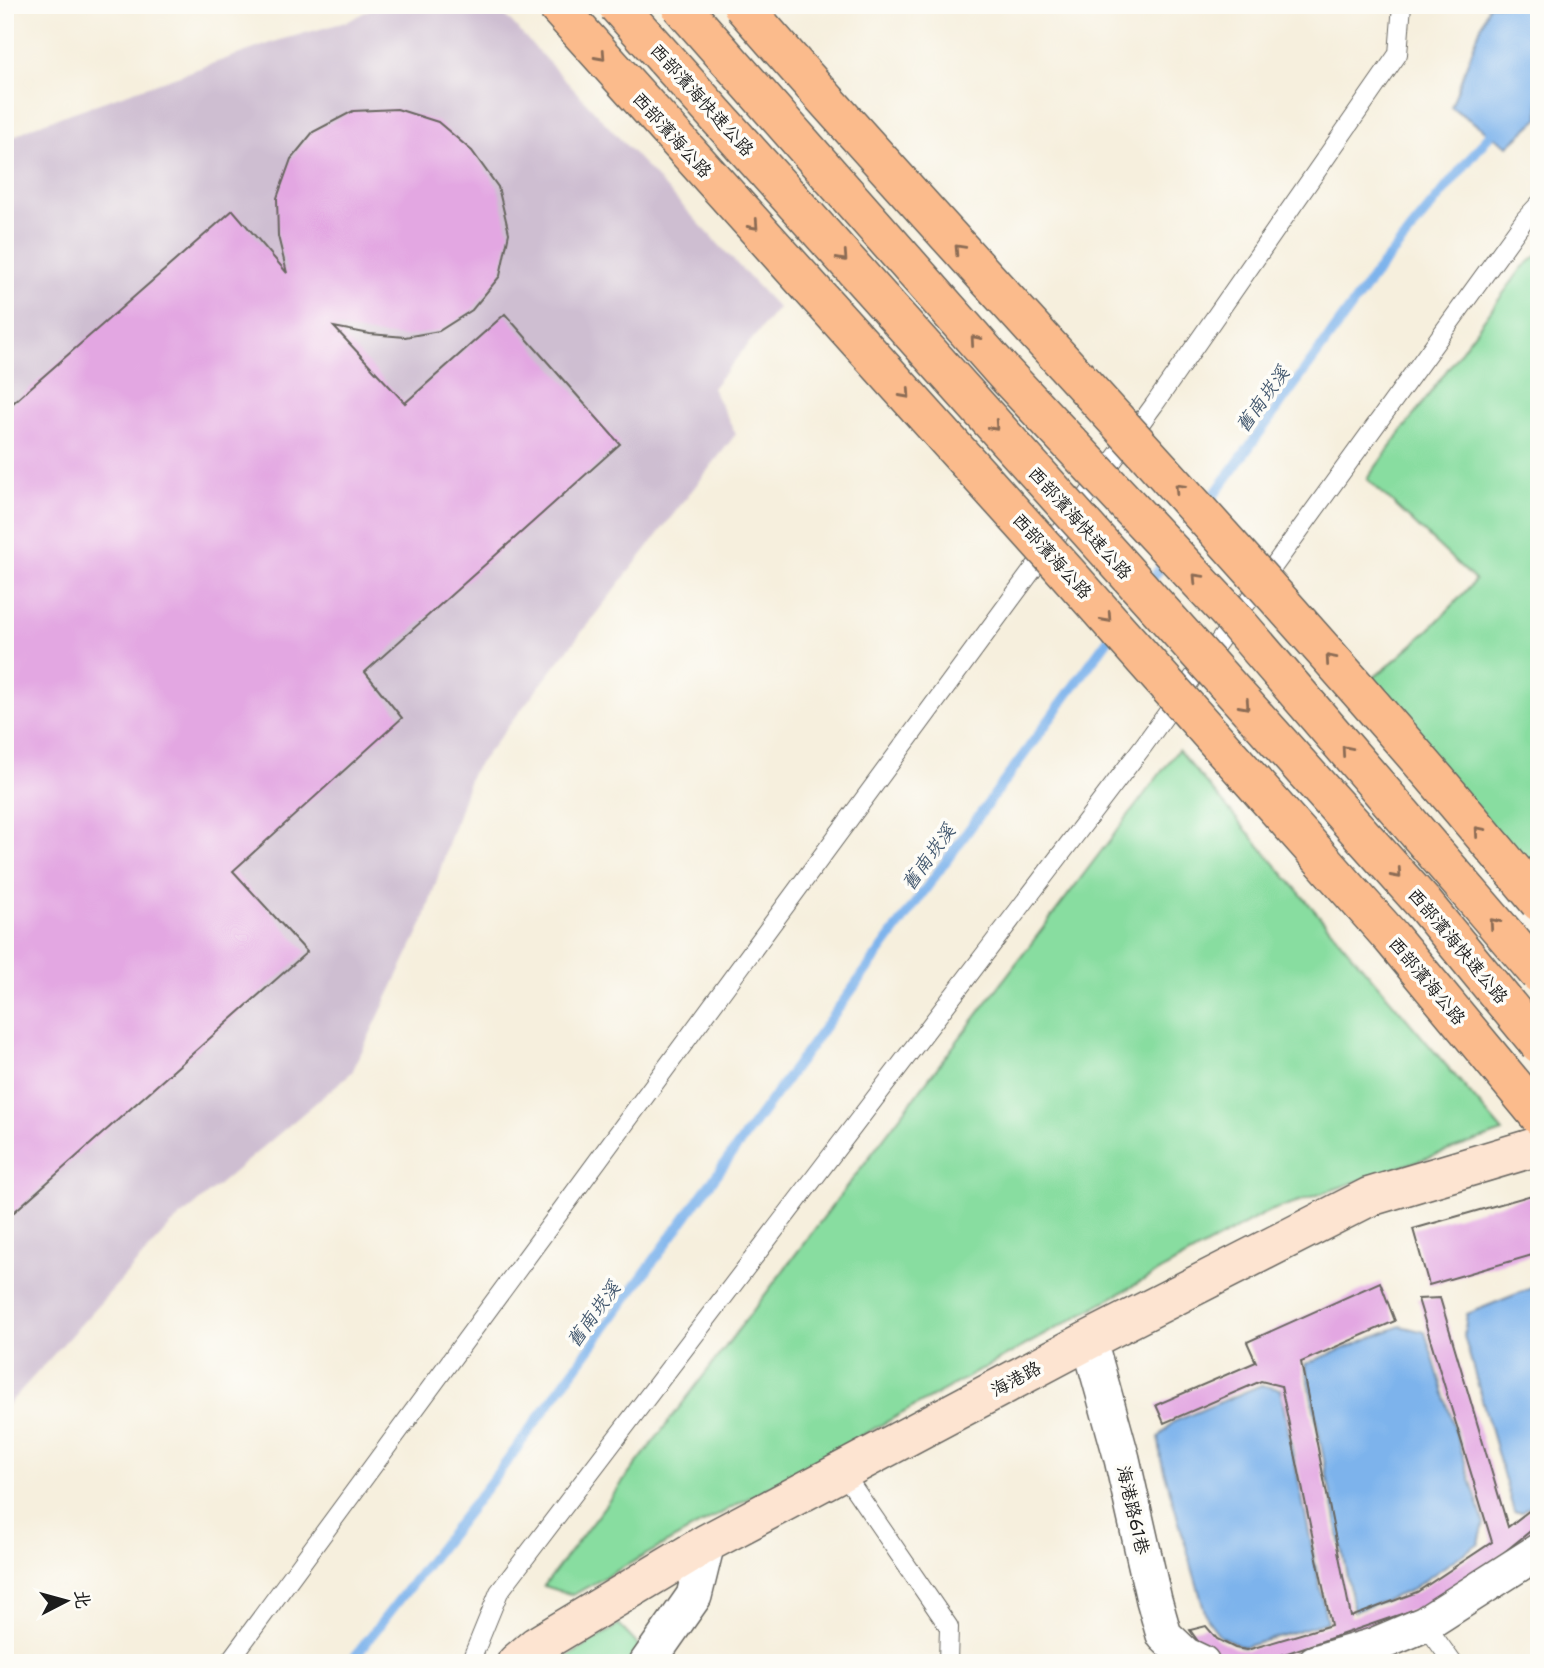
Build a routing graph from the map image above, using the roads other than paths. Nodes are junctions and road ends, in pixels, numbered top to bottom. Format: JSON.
{"nodes":[{"id":1,"x":555,"y":5,"type":"edge"},
{"id":2,"x":617,"y":5,"type":"edge"},
{"id":3,"x":680,"y":5,"type":"edge"},
{"id":4,"x":742,"y":5,"type":"edge"},
{"id":5,"x":1402,"y":5,"type":"edge"},
{"id":6,"x":1539,"y":204,"type":"edge"},
{"id":7,"x":1539,"y":902,"type":"edge"},
{"id":8,"x":1539,"y":974,"type":"edge"},
{"id":9,"x":1539,"y":1044,"type":"edge"},
{"id":10,"x":1539,"y":1116,"type":"edge"},
{"id":11,"x":1539,"y":1146,"type":"edge"},
{"id":12,"x":1089,"y":1340,"type":"junction"},
{"id":13,"x":842,"y":1472,"type":"junction"},
{"id":14,"x":707,"y":1544,"type":"junction"},
{"id":15,"x":1539,"y":1551,"type":"edge"},
{"id":16,"x":1425,"y":1624,"type":"junction"},
{"id":17,"x":228,"y":1663,"type":"edge"},
{"id":18,"x":470,"y":1663,"type":"edge"},
{"id":19,"x":516,"y":1663,"type":"edge"},
{"id":20,"x":648,"y":1663,"type":"edge"},
{"id":21,"x":948,"y":1663,"type":"edge"},
{"id":22,"x":1202,"y":1663,"type":"edge"},
{"id":23,"x":1315,"y":1663,"type":"edge"},
{"id":24,"x":1453,"y":1663,"type":"edge"}],
"edges":[{"from":1,"to":10,"type":"main road","name":"西部濱海公路","one_way":true,"bridge":true},
{"from":2,"to":9,"type":"main road","name":"西部濱海快速公路","one_way":true,"bridge":true},
{"from":8,"to":3,"type":"main road","one_way":true,"bridge":true},
{"from":7,"to":4,"type":"main road","one_way":true,"bridge":true},
{"from":5,"to":17,"type":"lane"},
{"from":6,"to":18,"type":"lane"},
{"from":11,"to":12,"type":"street","name":"海港路"},
{"from":12,"to":13,"type":"street","name":"海港路"},
{"from":12,"to":22,"type":"street","name":"海港路61巷"},
{"from":13,"to":14,"type":"street","name":"海港路"},
{"from":13,"to":21,"type":"lane"},
{"from":14,"to":19,"type":"street","name":"海港路"},
{"from":14,"to":20,"type":"street"},
{"from":15,"to":16,"type":"street"},
{"from":16,"to":23,"type":"street"},
{"from":16,"to":24,"type":"lane"}]}
